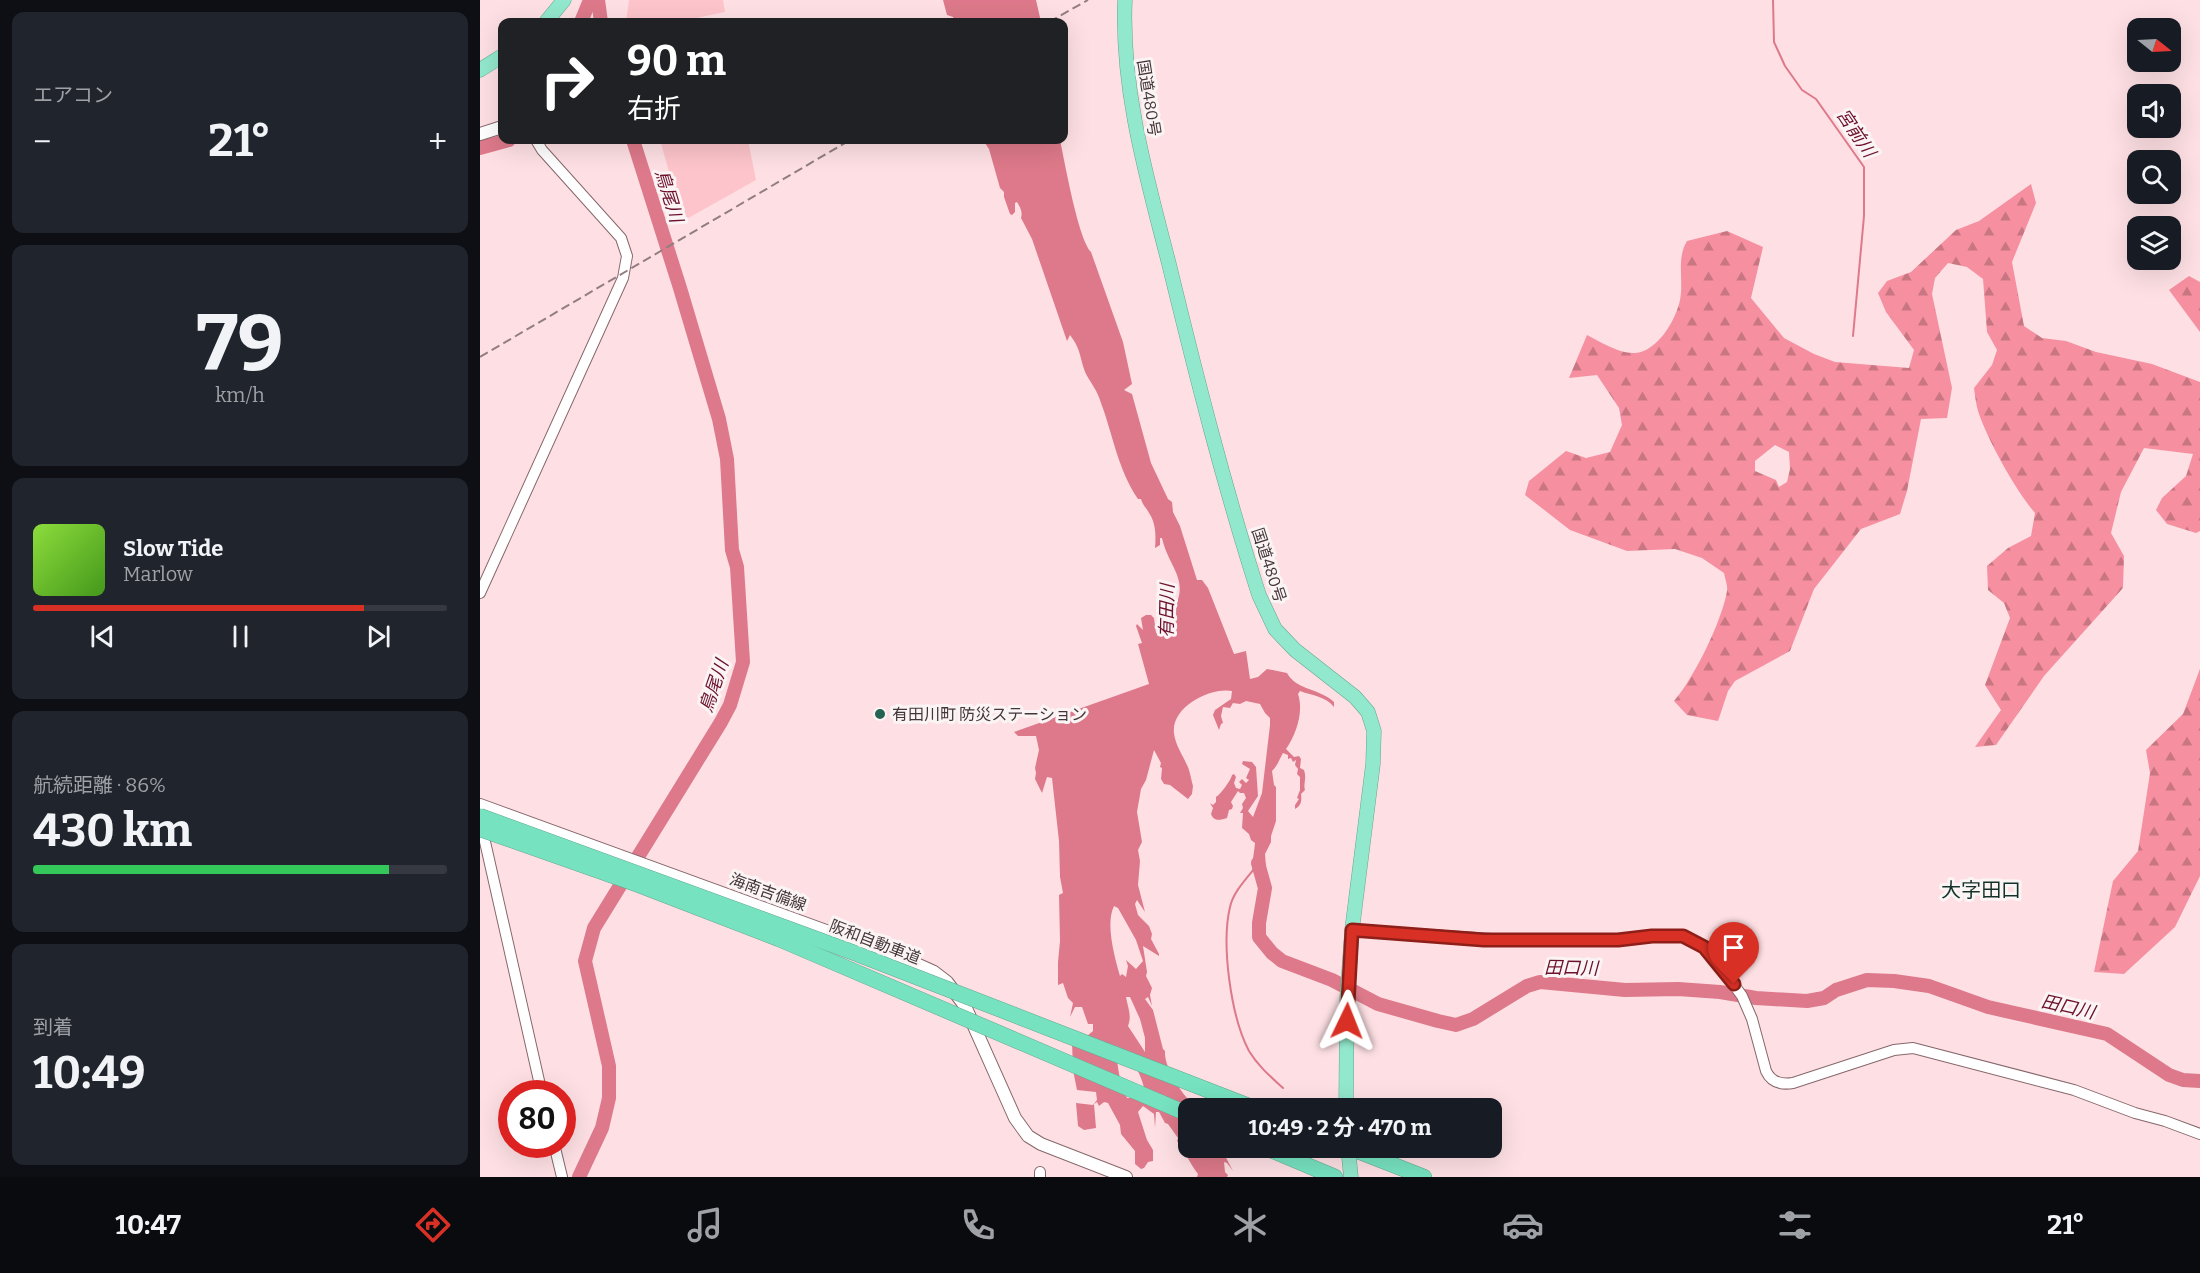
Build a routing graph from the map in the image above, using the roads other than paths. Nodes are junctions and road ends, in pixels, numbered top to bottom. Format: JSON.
{"nodes":[{"id":1,"x":564,"y":0,"type":"edge"},
{"id":2,"x":1125,"y":0,"type":"edge"},
{"id":3,"x":551,"y":18,"type":"edge"},
{"id":4,"x":498,"y":59,"type":"edge"},
{"id":5,"x":480,"y":70,"type":"edge"},
{"id":6,"x":498,"y":129,"type":"edge"},
{"id":7,"x":480,"y":134,"type":"edge"},
{"id":8,"x":538,"y":144,"type":"edge"},
{"id":9,"x":480,"y":593,"type":"edge"},
{"id":10,"x":480,"y":805,"type":"edge"},
{"id":11,"x":480,"y":817,"type":"edge"},
{"id":12,"x":480,"y":829,"type":"edge"},
{"id":13,"x":1352,"y":930,"type":"junction"},
{"id":14,"x":539,"y":1080,"type":"edge"},
{"id":15,"x":1228,"y":1098,"type":"edge"},
{"id":16,"x":1346,"y":1098,"type":"edge"},
{"id":17,"x":1178,"y":1110,"type":"edge"},
{"id":18,"x":2200,"y":1134,"type":"edge"},
{"id":19,"x":557,"y":1158,"type":"edge"},
{"id":20,"x":1290,"y":1158,"type":"edge"},
{"id":21,"x":1350,"y":1158,"type":"edge"},
{"id":22,"x":1375,"y":1158,"type":"edge"},
{"id":23,"x":562,"y":1177,"type":"edge"},
{"id":24,"x":1126,"y":1177,"type":"edge"},
{"id":25,"x":1335,"y":1177,"type":"edge"},
{"id":26,"x":1351,"y":1177,"type":"edge"},
{"id":27,"x":1424,"y":1177,"type":"edge"}],
"edges":[{"from":1,"to":3,"type":"highway"},
{"from":2,"to":13,"type":"highway","name":"国道480号"},
{"from":4,"to":5,"type":"highway"},
{"from":6,"to":7,"type":"main road"},
{"from":8,"to":9,"type":"street"},
{"from":10,"to":24,"type":"main road","name":"海南吉備線"},
{"from":11,"to":14,"type":"street"},
{"from":11,"to":15,"type":"highway","name":"阪和自動車道","bridge":true},
{"from":12,"to":17,"type":"highway","name":"阪和自動車道","bridge":true},
{"from":13,"to":16,"type":"highway","name":"国道480号"},
{"from":13,"to":18,"type":"street"},
{"from":19,"to":23,"type":"street"},
{"from":20,"to":25,"type":"highway"},
{"from":21,"to":26,"type":"highway"},
{"from":22,"to":27,"type":"highway"}]}
